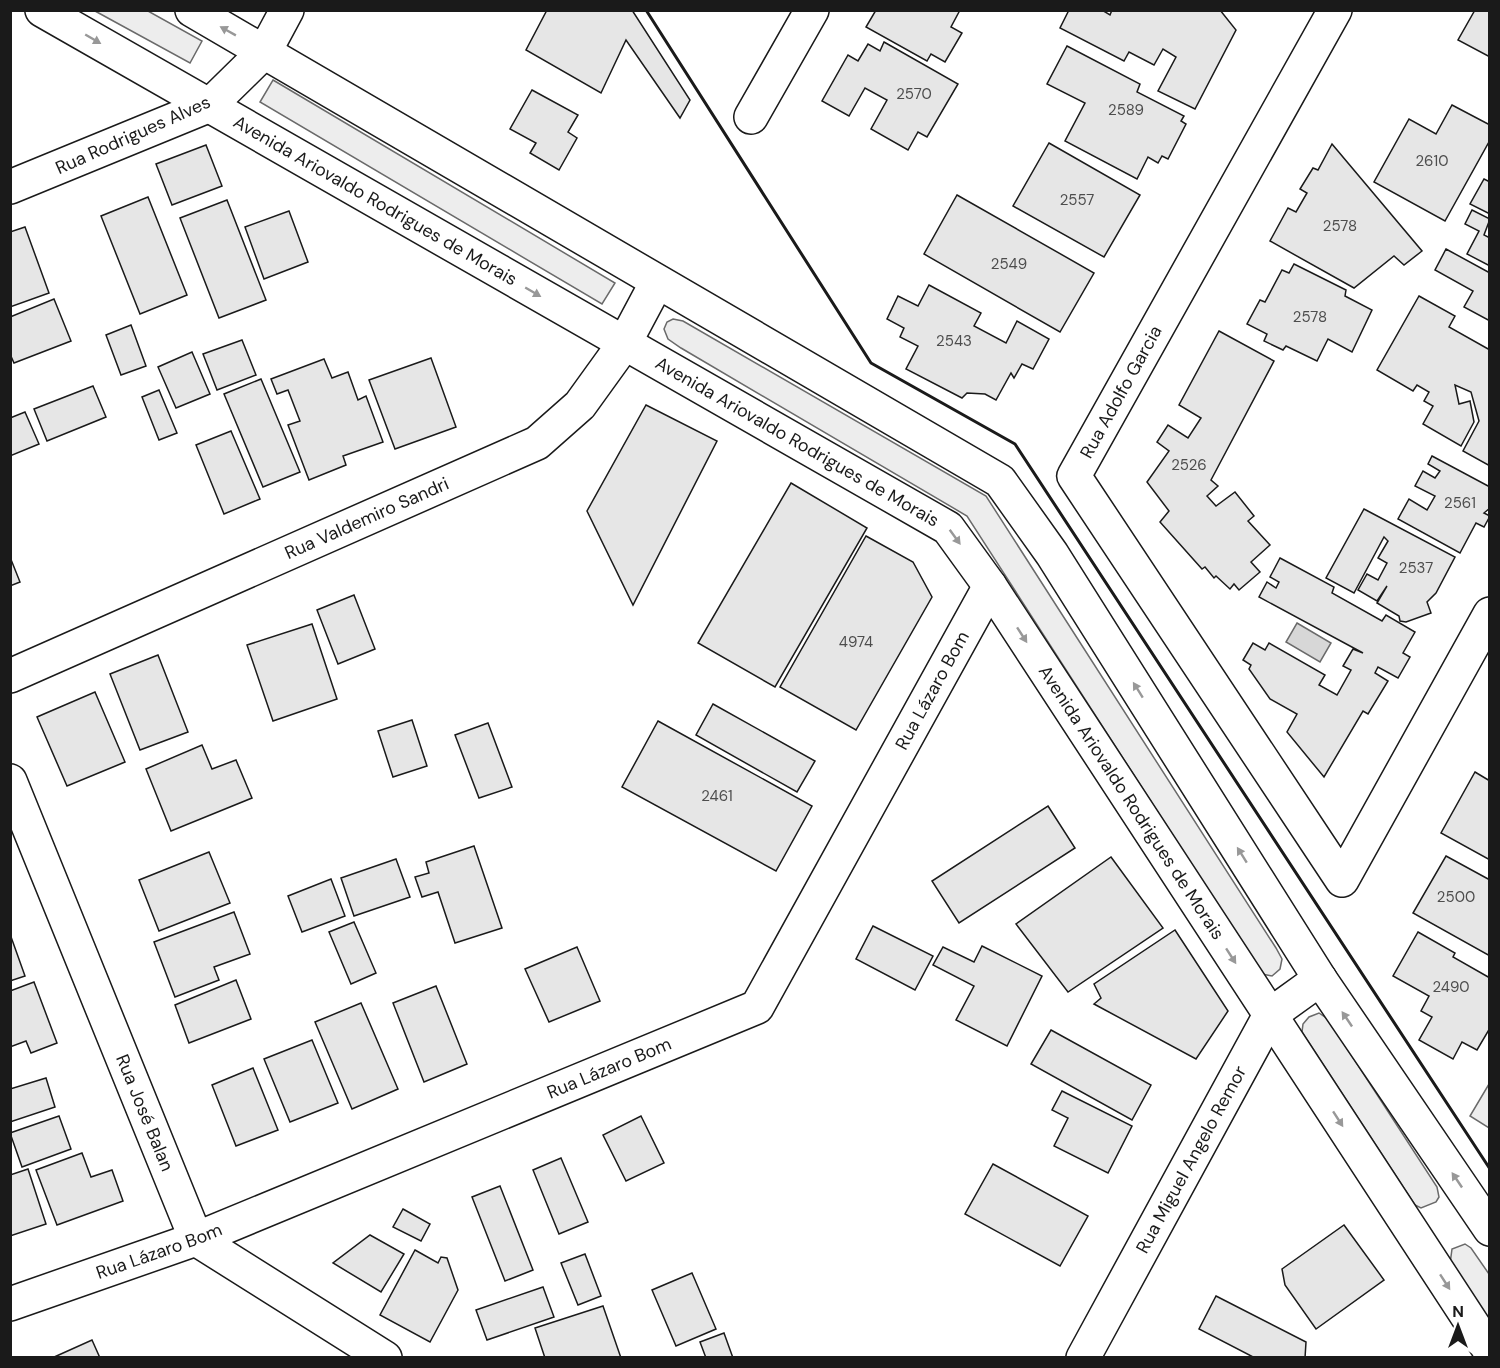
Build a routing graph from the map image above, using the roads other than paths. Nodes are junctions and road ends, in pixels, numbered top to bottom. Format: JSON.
{"nodes":[{"id":1,"x":42,"y":10,"type":"edge"},
{"id":2,"x":192,"y":10,"type":"edge"},
{"id":3,"x":287,"y":10,"type":"edge"},
{"id":4,"x":812,"y":10,"type":"edge"},
{"id":5,"x":1335,"y":10,"type":"edge"},
{"id":6,"x":265,"y":51,"type":"junction"},
{"id":7,"x":210,"y":105,"type":"junction"},
{"id":8,"x":751,"y":117,"type":"dead end"},
{"id":9,"x":10,"y":187,"type":"edge"},
{"id":10,"x":657,"y":282,"type":"junction"},
{"id":11,"x":624,"y":344,"type":"junction"},
{"id":12,"x":990,"y":586,"type":"junction"},
{"id":13,"x":1490,"y":614,"type":"edge"},
{"id":14,"x":10,"y":676,"type":"edge"},
{"id":15,"x":10,"y":781,"type":"edge"},
{"id":16,"x":1320,"y":979,"type":"junction"},
{"id":17,"x":1270,"y":1015,"type":"junction"},
{"id":18,"x":1490,"y":1229,"type":"edge"},
{"id":19,"x":196,"y":1239,"type":"junction"},
{"id":20,"x":10,"y":1304,"type":"edge"},
{"id":21,"x":1490,"y":1350,"type":"edge"},
{"id":22,"x":385,"y":1358,"type":"edge"},
{"id":23,"x":1083,"y":1358,"type":"edge"}],
"edges":[{"from":1,"to":7,"type":"street","name":"Avenida Ariovaldo Rodrigues de Morais","one_way":true},
{"from":6,"to":2,"type":"street","one_way":true},
{"from":3,"to":6,"type":"street","name":"Rua Rodrigues Alves"},
{"from":4,"to":8,"type":"street"},
{"from":5,"to":13,"type":"street","name":"Rua Adolfo Garcia"},
{"from":6,"to":7,"type":"street","name":"Rua Rodrigues Alves"},
{"from":6,"to":10,"type":"street"},
{"from":7,"to":9,"type":"street","name":"Rua Rodrigues Alves"},
{"from":7,"to":11,"type":"street","name":"Avenida Ariovaldo Rodrigues de Morais","one_way":true},
{"from":10,"to":11,"type":"street","name":"Rua Valdemiro Sandri"},
{"from":16,"to":10,"type":"street","one_way":true},
{"from":11,"to":12,"type":"street","name":"Avenida Ariovaldo Rodrigues de Morais","one_way":true},
{"from":11,"to":14,"type":"street","name":"Rua Valdemiro Sandri"},
{"from":12,"to":17,"type":"street","name":"Avenida Ariovaldo Rodrigues de Morais","one_way":true},
{"from":12,"to":19,"type":"street","name":"Rua Lázaro Bom"},
{"from":15,"to":19,"type":"street","name":"Rua José Balan"},
{"from":16,"to":17,"type":"street","name":"Rua Miguel Angelo Remor"},
{"from":18,"to":16,"type":"street","one_way":true},
{"from":17,"to":21,"type":"street","name":"Avenida Ariovaldo Rodrigues de Morais","one_way":true},
{"from":17,"to":23,"type":"street","name":"Rua Miguel Angelo Remor"},
{"from":19,"to":20,"type":"street","name":"Rua Lázaro Bom"},
{"from":19,"to":22,"type":"street"}]}
